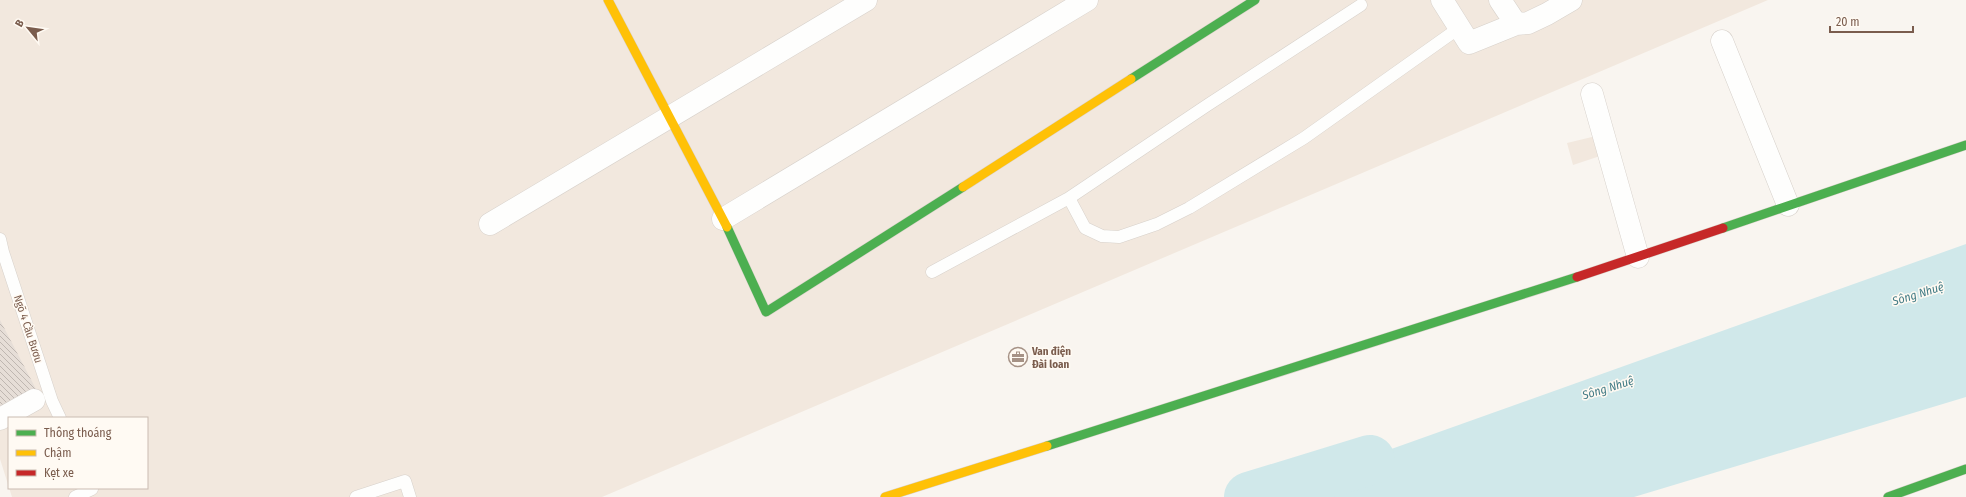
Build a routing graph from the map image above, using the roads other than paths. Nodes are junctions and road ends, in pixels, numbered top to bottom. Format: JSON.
{"nodes":[{"id":1,"x":608,"y":0,"type":"edge"},
{"id":2,"x":866,"y":0,"type":"edge"},
{"id":3,"x":1087,"y":0,"type":"edge"},
{"id":4,"x":1255,"y":0,"type":"edge"},
{"id":5,"x":1442,"y":0,"type":"edge"},
{"id":6,"x":1500,"y":0,"type":"edge"},
{"id":7,"x":1571,"y":0,"type":"edge"},
{"id":8,"x":1361,"y":4,"type":"dead end"},
{"id":9,"x":1516,"y":24,"type":"junction"},
{"id":10,"x":1459,"y":28,"type":"junction"},
{"id":11,"x":1722,"y":41,"type":"dead end"},
{"id":12,"x":1592,"y":94,"type":"dead end"},
{"id":13,"x":669,"y":117,"type":"junction"},
{"id":14,"x":1966,"y":145,"type":"edge"},
{"id":15,"x":1069,"y":198,"type":"junction"},
{"id":16,"x":1788,"y":205,"type":"junction"},
{"id":17,"x":722,"y":219,"type":"junction"},
{"id":18,"x":490,"y":224,"type":"dead end"},
{"id":19,"x":0,"y":239,"type":"edge"},
{"id":20,"x":1638,"y":257,"type":"junction"},
{"id":21,"x":932,"y":272,"type":"dead end"},
{"id":22,"x":34,"y":400,"type":"dead end"},
{"id":23,"x":60,"y":417,"type":"edge"},
{"id":24,"x":0,"y":419,"type":"edge"},
{"id":25,"x":1966,"y":470,"type":"edge"},
{"id":26,"x":93,"y":491,"type":"edge"},
{"id":27,"x":75,"y":497,"type":"edge"},
{"id":28,"x":356,"y":497,"type":"edge"},
{"id":29,"x":410,"y":497,"type":"edge"},
{"id":30,"x":885,"y":497,"type":"edge"},
{"id":31,"x":1888,"y":497,"type":"edge"}],
"edges":[{"from":1,"to":13,"type":"street"},
{"from":2,"to":13,"type":"street"},
{"from":3,"to":17,"type":"street"},
{"from":4,"to":17,"type":"street"},
{"from":5,"to":10,"type":"street"},
{"from":6,"to":9,"type":"street"},
{"from":7,"to":9,"type":"street"},
{"from":8,"to":15,"type":"lane"},
{"from":9,"to":10,"type":"street"},
{"from":10,"to":15,"type":"lane"},
{"from":11,"to":16,"type":"street"},
{"from":12,"to":20,"type":"street"},
{"from":13,"to":17,"type":"street"},
{"from":13,"to":18,"type":"street"},
{"from":14,"to":16,"type":"street"},
{"from":15,"to":21,"type":"lane"},
{"from":16,"to":20,"type":"street"},
{"from":19,"to":23,"type":"lane","name":"Ngõ 4 Cầu Bươu"},
{"from":20,"to":30,"type":"street"},
{"from":22,"to":24,"type":"street"},
{"from":25,"to":31,"type":"street"},
{"from":26,"to":27,"type":"lane"},
{"from":28,"to":29,"type":"lane"}]}
